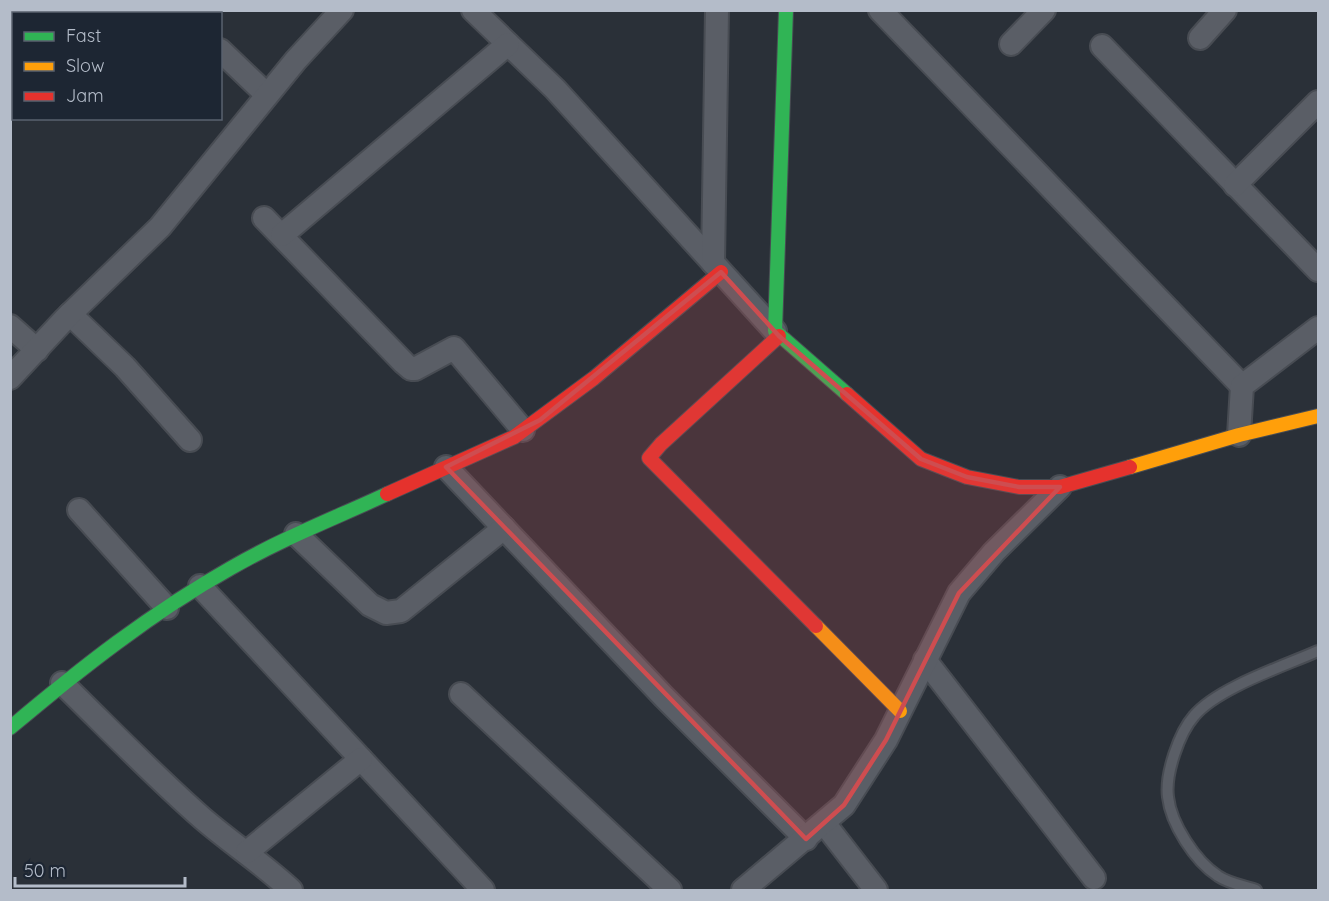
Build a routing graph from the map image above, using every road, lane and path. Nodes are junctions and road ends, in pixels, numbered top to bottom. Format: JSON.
{"nodes":[{"id":1,"x":342,"y":10,"type":"edge"},
{"id":2,"x":473,"y":10,"type":"edge"},
{"id":3,"x":717,"y":10,"type":"edge"},
{"id":4,"x":880,"y":10,"type":"edge"},
{"id":5,"x":1044,"y":10,"type":"edge"},
{"id":6,"x":1225,"y":10,"type":"edge"},
{"id":7,"x":786,"y":11,"type":"edge"},
{"id":8,"x":1200,"y":38,"type":"dead end"},
{"id":9,"x":508,"y":44,"type":"junction"},
{"id":10,"x":1011,"y":44,"type":"dead end"},
{"id":11,"x":1102,"y":46,"type":"dead end"},
{"id":12,"x":222,"y":52,"type":"edge"},
{"id":13,"x":267,"y":95,"type":"junction"},
{"id":14,"x":1318,"y":102,"type":"edge"},
{"id":15,"x":1235,"y":184,"type":"junction"},
{"id":16,"x":264,"y":218,"type":"dead end"},
{"id":17,"x":282,"y":235,"type":"junction"},
{"id":18,"x":717,"y":268,"type":"junction"},
{"id":19,"x":1318,"y":270,"type":"edge"},
{"id":20,"x":70,"y":314,"type":"junction"},
{"id":21,"x":10,"y":326,"type":"edge"},
{"id":22,"x":1318,"y":328,"type":"edge"},
{"id":23,"x":777,"y":334,"type":"junction"},
{"id":24,"x":37,"y":350,"type":"junction"},
{"id":25,"x":10,"y":378,"type":"edge"},
{"id":26,"x":1242,"y":386,"type":"junction"},
{"id":27,"x":1318,"y":416,"type":"edge"},
{"id":28,"x":523,"y":430,"type":"junction"},
{"id":29,"x":1239,"y":435,"type":"junction"},
{"id":30,"x":190,"y":440,"type":"dead end"},
{"id":31,"x":446,"y":467,"type":"junction"},
{"id":32,"x":1060,"y":487,"type":"junction"},
{"id":33,"x":79,"y":510,"type":"dead end"},
{"id":34,"x":504,"y":528,"type":"junction"},
{"id":35,"x":296,"y":534,"type":"junction"},
{"id":36,"x":200,"y":586,"type":"junction"},
{"id":37,"x":168,"y":608,"type":"junction"},
{"id":38,"x":1318,"y":651,"type":"edge"},
{"id":39,"x":925,"y":660,"type":"junction"},
{"id":40,"x":62,"y":683,"type":"junction"},
{"id":41,"x":461,"y":694,"type":"dead end"},
{"id":42,"x":900,"y":711,"type":"junction"},
{"id":43,"x":10,"y":728,"type":"edge"},
{"id":44,"x":361,"y":759,"type":"junction"},
{"id":45,"x":824,"y":823,"type":"junction"},
{"id":46,"x":806,"y":839,"type":"junction"},
{"id":47,"x":247,"y":852,"type":"junction"},
{"id":48,"x":1094,"y":878,"type":"dead end"},
{"id":49,"x":291,"y":891,"type":"edge"},
{"id":50,"x":483,"y":891,"type":"edge"},
{"id":51,"x":670,"y":891,"type":"edge"},
{"id":52,"x":743,"y":891,"type":"edge"},
{"id":53,"x":876,"y":891,"type":"edge"},
{"id":54,"x":1256,"y":891,"type":"edge"}],
"edges":[{"from":1,"to":13,"type":"street"},
{"from":2,"to":9,"type":"street"},
{"from":3,"to":18,"type":"street"},
{"from":4,"to":26,"type":"street"},
{"from":5,"to":10,"type":"street"},
{"from":6,"to":8,"type":"street"},
{"from":7,"to":23,"type":"street"},
{"from":9,"to":17,"type":"street"},
{"from":9,"to":18,"type":"street"},
{"from":11,"to":15,"type":"street"},
{"from":12,"to":13,"type":"street"},
{"from":13,"to":20,"type":"street"},
{"from":14,"to":15,"type":"street"},
{"from":15,"to":19,"type":"street"},
{"from":16,"to":17,"type":"street"},
{"from":17,"to":28,"type":"street"},
{"from":18,"to":23,"type":"street"},
{"from":18,"to":28,"type":"street"},
{"from":20,"to":24,"type":"street"},
{"from":20,"to":30,"type":"street"},
{"from":21,"to":24,"type":"street"},
{"from":22,"to":26,"type":"street"},
{"from":23,"to":32,"type":"street"},
{"from":23,"to":42,"type":"street"},
{"from":24,"to":25,"type":"street"},
{"from":26,"to":29,"type":"street"},
{"from":27,"to":29,"type":"street"},
{"from":28,"to":31,"type":"street"},
{"from":29,"to":32,"type":"street"},
{"from":31,"to":34,"type":"street"},
{"from":31,"to":35,"type":"street"},
{"from":32,"to":39,"type":"street"},
{"from":33,"to":37,"type":"street"},
{"from":34,"to":35,"type":"street"},
{"from":34,"to":46,"type":"street"},
{"from":35,"to":36,"type":"street"},
{"from":36,"to":37,"type":"street"},
{"from":36,"to":44,"type":"street"},
{"from":37,"to":40,"type":"street"},
{"from":38,"to":54,"type":"lane"},
{"from":39,"to":42,"type":"street"},
{"from":39,"to":48,"type":"street"},
{"from":40,"to":43,"type":"street"},
{"from":40,"to":47,"type":"street"},
{"from":41,"to":51,"type":"street"},
{"from":42,"to":45,"type":"street"},
{"from":44,"to":47,"type":"street"},
{"from":44,"to":50,"type":"street"},
{"from":45,"to":46,"type":"street"},
{"from":45,"to":53,"type":"street"},
{"from":46,"to":52,"type":"street"},
{"from":47,"to":49,"type":"street"}]}
